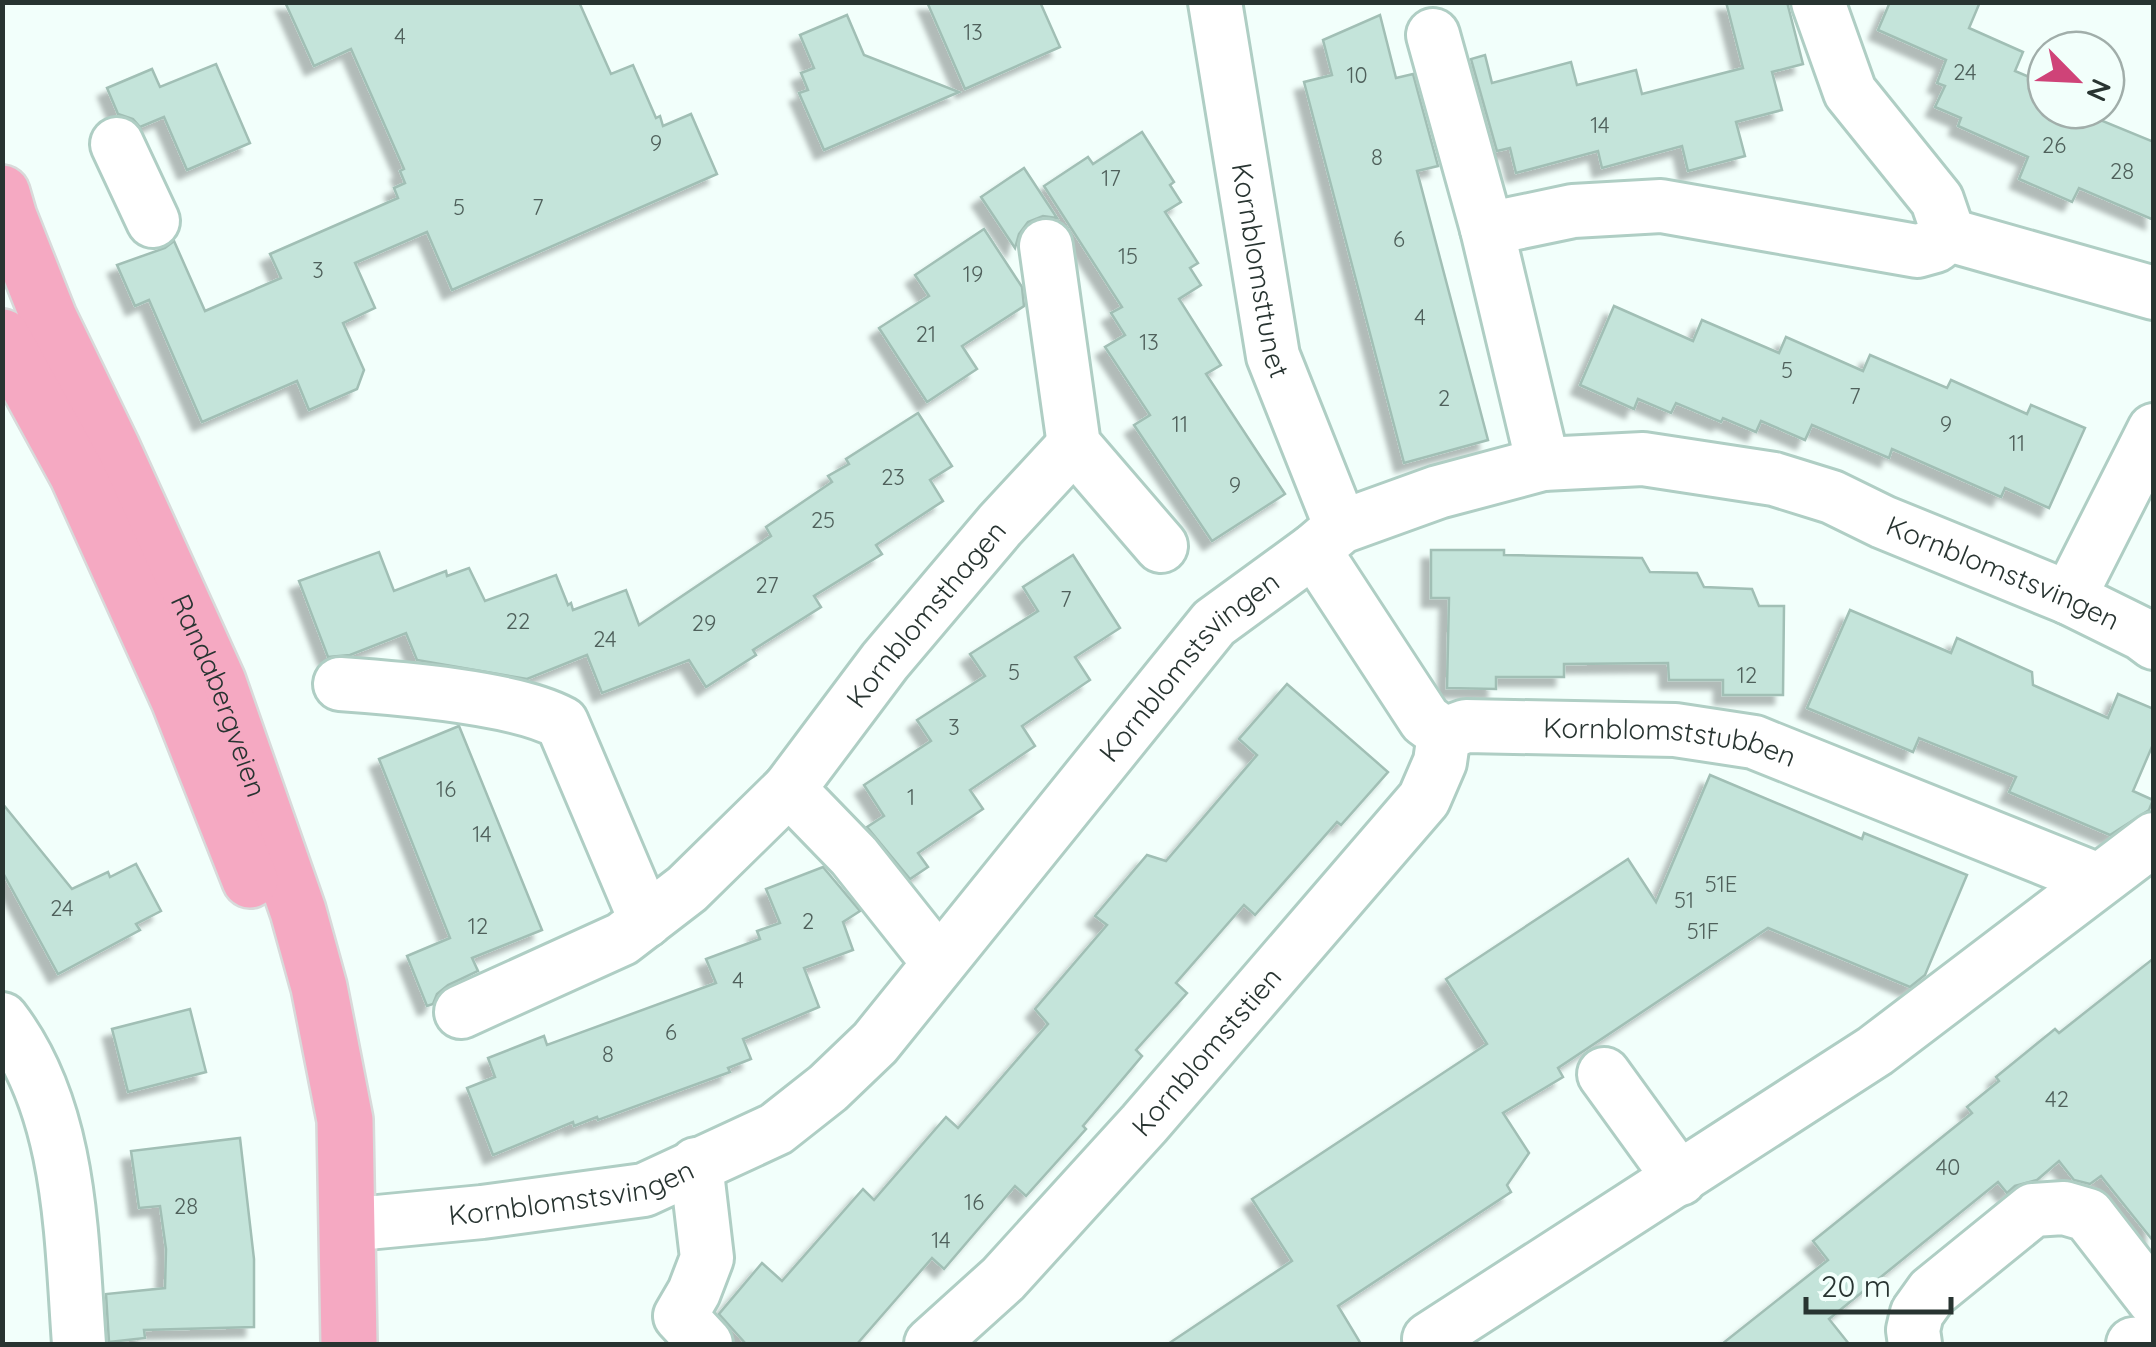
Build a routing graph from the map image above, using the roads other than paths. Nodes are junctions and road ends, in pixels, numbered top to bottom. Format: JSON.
{"nodes":[{"id":1,"x":1215,"y":2,"type":"edge"},
{"id":2,"x":1818,"y":2,"type":"edge"},
{"id":3,"x":1433,"y":35,"type":"dead end"},
{"id":4,"x":117,"y":144,"type":"dead end"},
{"id":5,"x":2,"y":192,"type":"edge"},
{"id":6,"x":153,"y":222,"type":"dead end"},
{"id":7,"x":1486,"y":229,"type":"junction"},
{"id":8,"x":1949,"y":235,"type":"junction"},
{"id":9,"x":1046,"y":246,"type":"dead end"},
{"id":10,"x":2154,"y":294,"type":"edge"},
{"id":11,"x":2,"y":338,"type":"edge"},
{"id":12,"x":2154,"y":430,"type":"edge"},
{"id":13,"x":1074,"y":444,"type":"junction"},
{"id":14,"x":1544,"y":464,"type":"junction"},
{"id":15,"x":1327,"y":538,"type":"junction"},
{"id":16,"x":1161,"y":546,"type":"dead end"},
{"id":17,"x":2068,"y":598,"type":"junction"},
{"id":18,"x":2154,"y":643,"type":"edge"},
{"id":19,"x":340,"y":684,"type":"dead end"},
{"id":20,"x":1444,"y":734,"type":"junction"},
{"id":21,"x":788,"y":789,"type":"junction"},
{"id":22,"x":2154,"y":839,"type":"edge"},
{"id":23,"x":2098,"y":880,"type":"junction"},
{"id":24,"x":646,"y":921,"type":"junction"},
{"id":25,"x":939,"y":963,"type":"junction"},
{"id":26,"x":461,"y":1012,"type":"dead end"},
{"id":27,"x":2,"y":1019,"type":"edge"},
{"id":28,"x":1604,"y":1074,"type":"dead end"},
{"id":29,"x":696,"y":1164,"type":"junction"},
{"id":30,"x":1680,"y":1179,"type":"junction"},
{"id":31,"x":346,"y":1225,"type":"junction"},
{"id":32,"x":2154,"y":1300,"type":"edge"},
{"id":33,"x":1429,"y":1339,"type":"dead end"},
{"id":34,"x":2154,"y":1342,"type":"edge"},
{"id":35,"x":79,"y":1344,"type":"edge"},
{"id":36,"x":350,"y":1344,"type":"edge"},
{"id":37,"x":706,"y":1344,"type":"edge"},
{"id":38,"x":931,"y":1344,"type":"edge"},
{"id":39,"x":1915,"y":1344,"type":"edge"},
{"id":40,"x":2133,"y":1344,"type":"edge"}],
"edges":[{"from":1,"to":15,"type":"street","name":"Kornblomsttunet"},
{"from":2,"to":8,"type":"street"},
{"from":3,"to":7,"type":"street"},
{"from":4,"to":6,"type":"street"},
{"from":5,"to":31,"type":"main road","name":"Randabergveien"},
{"from":7,"to":8,"type":"street"},
{"from":7,"to":14,"type":"street"},
{"from":8,"to":10,"type":"street"},
{"from":9,"to":13,"type":"street"},
{"from":11,"to":31,"type":"main road","name":"Randabergveien"},
{"from":12,"to":17,"type":"street"},
{"from":13,"to":16,"type":"street"},
{"from":13,"to":21,"type":"street","name":"Kornblomsthagen"},
{"from":14,"to":15,"type":"street","name":"Kornblomstsvingen"},
{"from":14,"to":17,"type":"street","name":"Kornblomstsvingen"},
{"from":15,"to":20,"type":"street"},
{"from":15,"to":25,"type":"street","name":"Kornblomstsvingen"},
{"from":17,"to":18,"type":"street","name":"Kornblomstsvingen"},
{"from":19,"to":24,"type":"street"},
{"from":20,"to":23,"type":"street","name":"Kornblomststubben"},
{"from":20,"to":38,"type":"street","name":"Kornblomststien"},
{"from":21,"to":24,"type":"street","name":"Kornblomsthagen"},
{"from":21,"to":25,"type":"street"},
{"from":22,"to":23,"type":"street"},
{"from":23,"to":30,"type":"street"},
{"from":24,"to":26,"type":"street","name":"Kornblomsthagen"},
{"from":25,"to":29,"type":"street","name":"Kornblomstsvingen"},
{"from":27,"to":35,"type":"street"},
{"from":28,"to":30,"type":"street"},
{"from":29,"to":31,"type":"street","name":"Kornblomstsvingen"},
{"from":29,"to":37,"type":"street"},
{"from":30,"to":33,"type":"street"},
{"from":31,"to":36,"type":"main road","name":"Randabergveien"},
{"from":32,"to":39,"type":"street"},
{"from":34,"to":40,"type":"street"}]}
